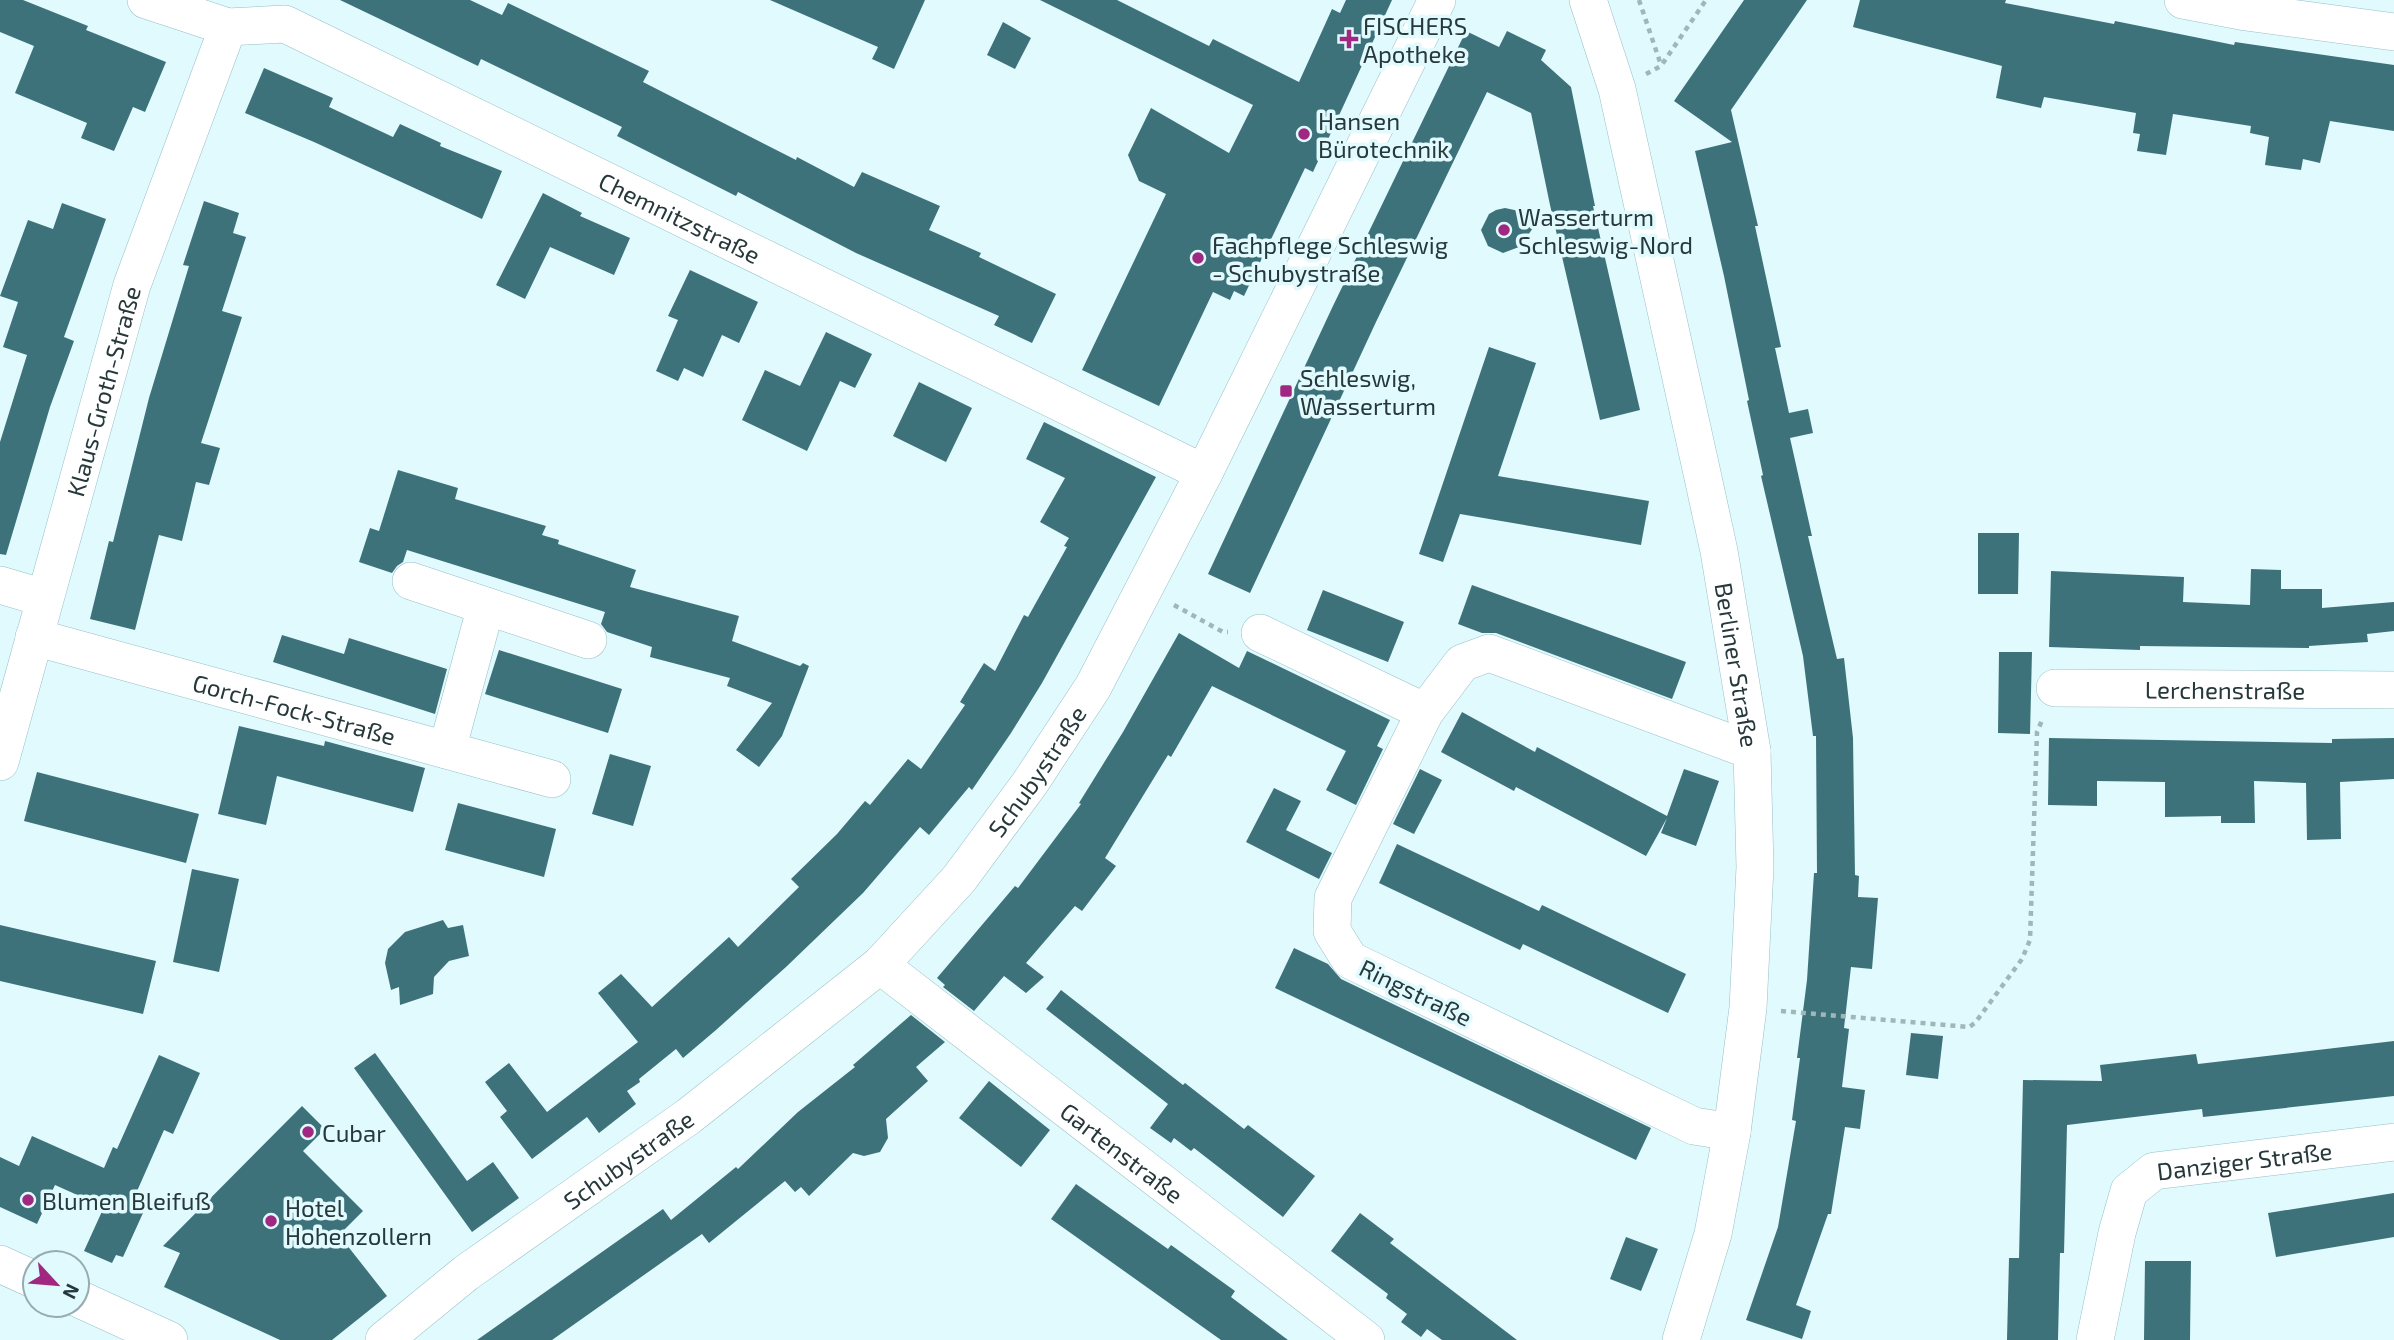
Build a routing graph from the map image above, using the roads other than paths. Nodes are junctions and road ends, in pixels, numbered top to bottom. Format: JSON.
{"nodes":[{"id":1,"x":146,"y":0,"type":"edge"},
{"id":2,"x":1437,"y":0,"type":"edge"},
{"id":3,"x":1588,"y":0,"type":"edge"},
{"id":4,"x":2183,"y":0,"type":"edge"},
{"id":5,"x":228,"y":27,"type":"junction"},
{"id":6,"x":2394,"y":33,"type":"edge"},
{"id":7,"x":1204,"y":473,"type":"junction"},
{"id":8,"x":411,"y":581,"type":"dead end"},
{"id":9,"x":0,"y":585,"type":"edge"},
{"id":10,"x":44,"y":598,"type":"junction"},
{"id":11,"x":486,"y":606,"type":"junction"},
{"id":12,"x":1260,"y":632,"type":"road end"},
{"id":13,"x":34,"y":637,"type":"junction"},
{"id":14,"x":588,"y":640,"type":"dead end"},
{"id":15,"x":2055,"y":688,"type":"road end"},
{"id":16,"x":2394,"y":690,"type":"edge"},
{"id":17,"x":1425,"y":712,"type":"junction"},
{"id":18,"x":447,"y":750,"type":"junction"},
{"id":19,"x":1752,"y":751,"type":"junction"},
{"id":20,"x":0,"y":762,"type":"edge"},
{"id":21,"x":552,"y":779,"type":"dead end"},
{"id":22,"x":880,"y":965,"type":"junction"},
{"id":23,"x":1732,"y":1132,"type":"junction"},
{"id":24,"x":2394,"y":1142,"type":"edge"},
{"id":25,"x":91,"y":1304,"type":"edge"},
{"id":26,"x":169,"y":1340,"type":"edge"},
{"id":27,"x":384,"y":1340,"type":"edge"},
{"id":28,"x":1366,"y":1340,"type":"edge"},
{"id":29,"x":1681,"y":1340,"type":"edge"},
{"id":30,"x":2095,"y":1340,"type":"edge"}],
"edges":[{"from":1,"to":5,"type":"street","name":"Chemnitzstraße"},
{"from":2,"to":7,"type":"street","name":"Schubystraße"},
{"from":3,"to":19,"type":"street","name":"Berliner Straße"},
{"from":4,"to":6,"type":"street"},
{"from":5,"to":7,"type":"street","name":"Chemnitzstraße"},
{"from":5,"to":10,"type":"street","name":"Klaus-Groth-Straße"},
{"from":7,"to":22,"type":"street","name":"Schubystraße"},
{"from":8,"to":11,"type":"street"},
{"from":9,"to":10,"type":"street"},
{"from":10,"to":13,"type":"street","name":"Klaus-Groth-Straße"},
{"from":11,"to":14,"type":"street"},
{"from":11,"to":18,"type":"street"},
{"from":12,"to":17,"type":"street"},
{"from":13,"to":18,"type":"street","name":"Gorch-Fock-Straße"},
{"from":13,"to":20,"type":"street","name":"Klaus-Groth-Straße"},
{"from":15,"to":16,"type":"street","name":"Lerchenstraße"},
{"from":17,"to":19,"type":"street","name":"Ringstraße"},
{"from":17,"to":23,"type":"street","name":"Ringstraße"},
{"from":18,"to":21,"type":"street","name":"Gorch-Fock-Straße"},
{"from":19,"to":23,"type":"street","name":"Berliner Straße"},
{"from":22,"to":27,"type":"street","name":"Schubystraße"},
{"from":22,"to":28,"type":"street","name":"Gartenstraße"},
{"from":23,"to":29,"type":"street","name":"Berliner Straße"},
{"from":24,"to":30,"type":"street","name":"Danziger Straße"},
{"from":25,"to":26,"type":"street"}]}
